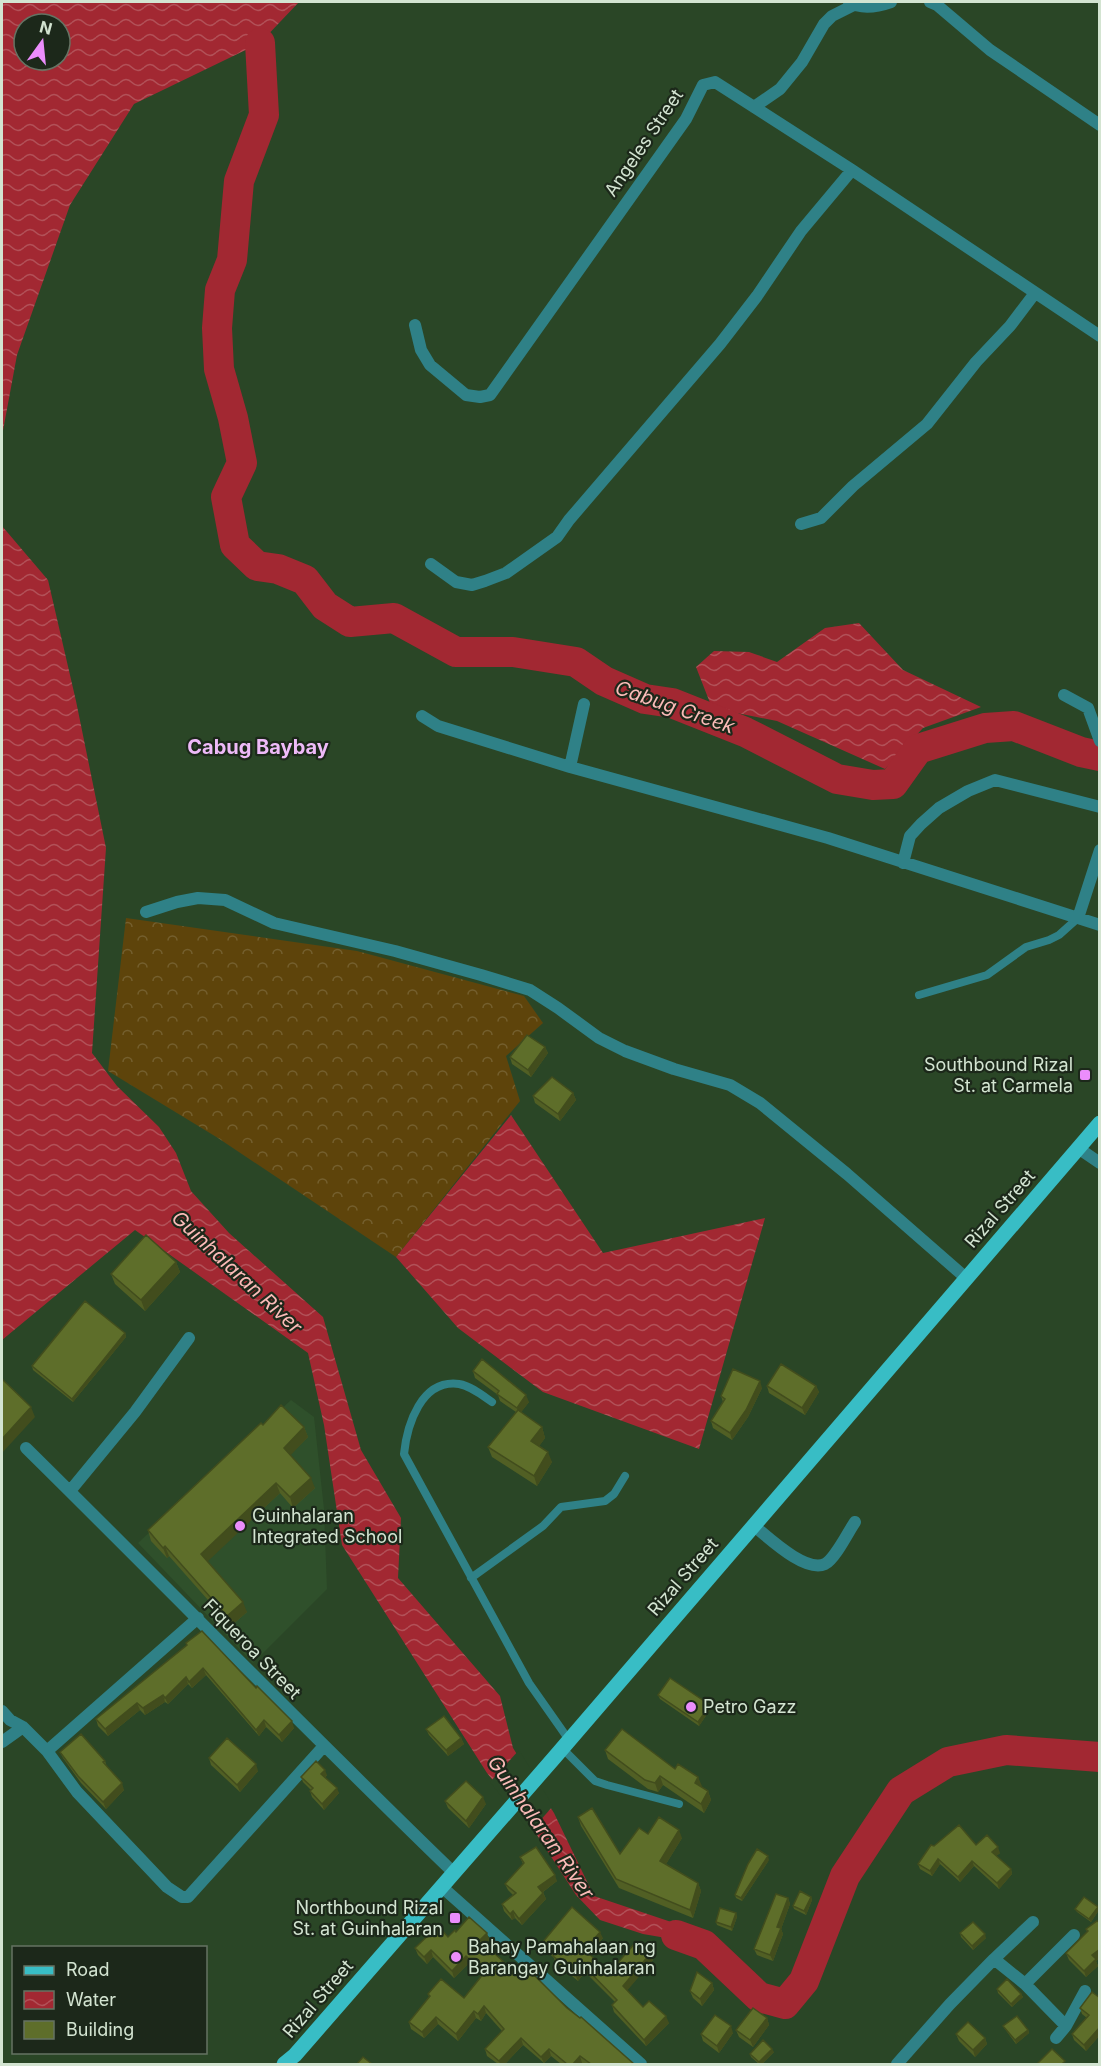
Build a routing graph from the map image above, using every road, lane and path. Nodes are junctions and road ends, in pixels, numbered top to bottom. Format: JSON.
{"nodes":[{"id":1,"x":891,"y":2,"type":"edge"},
{"id":2,"x":930,"y":2,"type":"edge"},
{"id":3,"x":852,"y":3,"type":"edge"},
{"id":4,"x":754,"y":107,"type":"junction"},
{"id":5,"x":1100,"y":125,"type":"edge"},
{"id":6,"x":852,"y":170,"type":"junction"},
{"id":7,"x":1035,"y":293,"type":"junction"},
{"id":8,"x":415,"y":325,"type":"dead end"},
{"id":9,"x":1100,"y":336,"type":"edge"},
{"id":10,"x":801,"y":524,"type":"dead end"},
{"id":11,"x":431,"y":564,"type":"dead end"},
{"id":12,"x":1064,"y":695,"type":"dead end"},
{"id":13,"x":584,"y":704,"type":"dead end"},
{"id":14,"x":422,"y":716,"type":"dead end"},
{"id":15,"x":1100,"y":741,"type":"edge"},
{"id":16,"x":570,"y":767,"type":"junction"},
{"id":17,"x":1100,"y":807,"type":"edge"},
{"id":18,"x":1100,"y":850,"type":"edge"},
{"id":19,"x":903,"y":863,"type":"junction"},
{"id":20,"x":146,"y":912,"type":"dead end"},
{"id":21,"x":1078,"y":918,"type":"junction"},
{"id":22,"x":1100,"y":925,"type":"edge"},
{"id":23,"x":919,"y":995,"type":"dead end"},
{"id":24,"x":1100,"y":1123,"type":"edge"},
{"id":25,"x":1077,"y":1148,"type":"junction"},
{"id":26,"x":1100,"y":1163,"type":"edge"},
{"id":27,"x":966,"y":1278,"type":"junction"},
{"id":28,"x":189,"y":1338,"type":"dead end"},
{"id":29,"x":492,"y":1402,"type":"dead end"},
{"id":30,"x":26,"y":1448,"type":"dead end"},
{"id":31,"x":625,"y":1476,"type":"dead end"},
{"id":32,"x":70,"y":1491,"type":"junction"},
{"id":33,"x":855,"y":1522,"type":"dead end"},
{"id":34,"x":753,"y":1525,"type":"junction"},
{"id":35,"x":471,"y":1578,"type":"junction"},
{"id":36,"x":198,"y":1618,"type":"junction"},
{"id":37,"x":2,"y":1711,"type":"edge"},
{"id":38,"x":23,"y":1727,"type":"junction"},
{"id":39,"x":2,"y":1742,"type":"edge"},
{"id":40,"x":323,"y":1747,"type":"junction"},
{"id":41,"x":562,"y":1749,"type":"junction"},
{"id":42,"x":47,"y":1751,"type":"junction"},
{"id":43,"x":679,"y":1804,"type":"dead end"},
{"id":44,"x":454,"y":1873,"type":"junction"},
{"id":45,"x":442,"y":1887,"type":"junction"},
{"id":46,"x":1033,"y":1922,"type":"dead end"},
{"id":47,"x":1074,"y":1935,"type":"dead end"},
{"id":48,"x":994,"y":1959,"type":"junction"},
{"id":49,"x":1025,"y":1984,"type":"junction"},
{"id":50,"x":1085,"y":1991,"type":"dead end"},
{"id":51,"x":1066,"y":2026,"type":"junction"},
{"id":52,"x":1056,"y":2038,"type":"dead end"},
{"id":53,"x":290,"y":2061,"type":"edge"},
{"id":54,"x":641,"y":2064,"type":"edge"},
{"id":55,"x":897,"y":2064,"type":"edge"}],
"edges":[{"from":1,"to":3,"type":"street"},
{"from":2,"to":5,"type":"street"},
{"from":3,"to":4,"type":"street"},
{"from":4,"to":6,"type":"street","name":"Angeles Street"},
{"from":4,"to":8,"type":"street","name":"Angeles Street"},
{"from":6,"to":7,"type":"street","name":"Angeles Street"},
{"from":6,"to":11,"type":"street"},
{"from":7,"to":9,"type":"street","name":"Angeles Street"},
{"from":7,"to":10,"type":"street"},
{"from":12,"to":15,"type":"street"},
{"from":13,"to":16,"type":"street"},
{"from":14,"to":16,"type":"street"},
{"from":16,"to":19,"type":"street"},
{"from":17,"to":19,"type":"street"},
{"from":18,"to":21,"type":"street"},
{"from":19,"to":21,"type":"street"},
{"from":20,"to":27,"type":"street"},
{"from":21,"to":22,"type":"street"},
{"from":21,"to":23,"type":"lane"},
{"from":24,"to":25,"type":"main road","name":"Rizal Street"},
{"from":25,"to":26,"type":"street"},
{"from":25,"to":27,"type":"main road","name":"Rizal Street"},
{"from":27,"to":34,"type":"main road","name":"Rizal Street"},
{"from":28,"to":32,"type":"street"},
{"from":29,"to":35,"type":"lane"},
{"from":30,"to":32,"type":"street","name":"Fiqueroa Street"},
{"from":31,"to":35,"type":"lane"},
{"from":32,"to":36,"type":"street","name":"Fiqueroa Street"},
{"from":33,"to":34,"type":"street"},
{"from":34,"to":41,"type":"main road","name":"Rizal Street"},
{"from":35,"to":41,"type":"lane"},
{"from":36,"to":40,"type":"street","name":"Fiqueroa Street"},
{"from":36,"to":42,"type":"street"},
{"from":37,"to":38,"type":"street"},
{"from":38,"to":39,"type":"street"},
{"from":38,"to":42,"type":"street"},
{"from":40,"to":42,"type":"street"},
{"from":40,"to":44,"type":"street","name":"Fiqueroa Street"},
{"from":41,"to":43,"type":"lane"},
{"from":41,"to":44,"type":"main road","name":"Rizal Street"},
{"from":44,"to":45,"type":"main road","name":"Rizal Street"},
{"from":45,"to":53,"type":"main road","name":"Rizal Street"},
{"from":45,"to":54,"type":"street"},
{"from":46,"to":48,"type":"street"},
{"from":47,"to":49,"type":"street"},
{"from":48,"to":49,"type":"street"},
{"from":48,"to":55,"type":"street"},
{"from":49,"to":51,"type":"street"},
{"from":50,"to":51,"type":"street"},
{"from":51,"to":52,"type":"street"}]}
